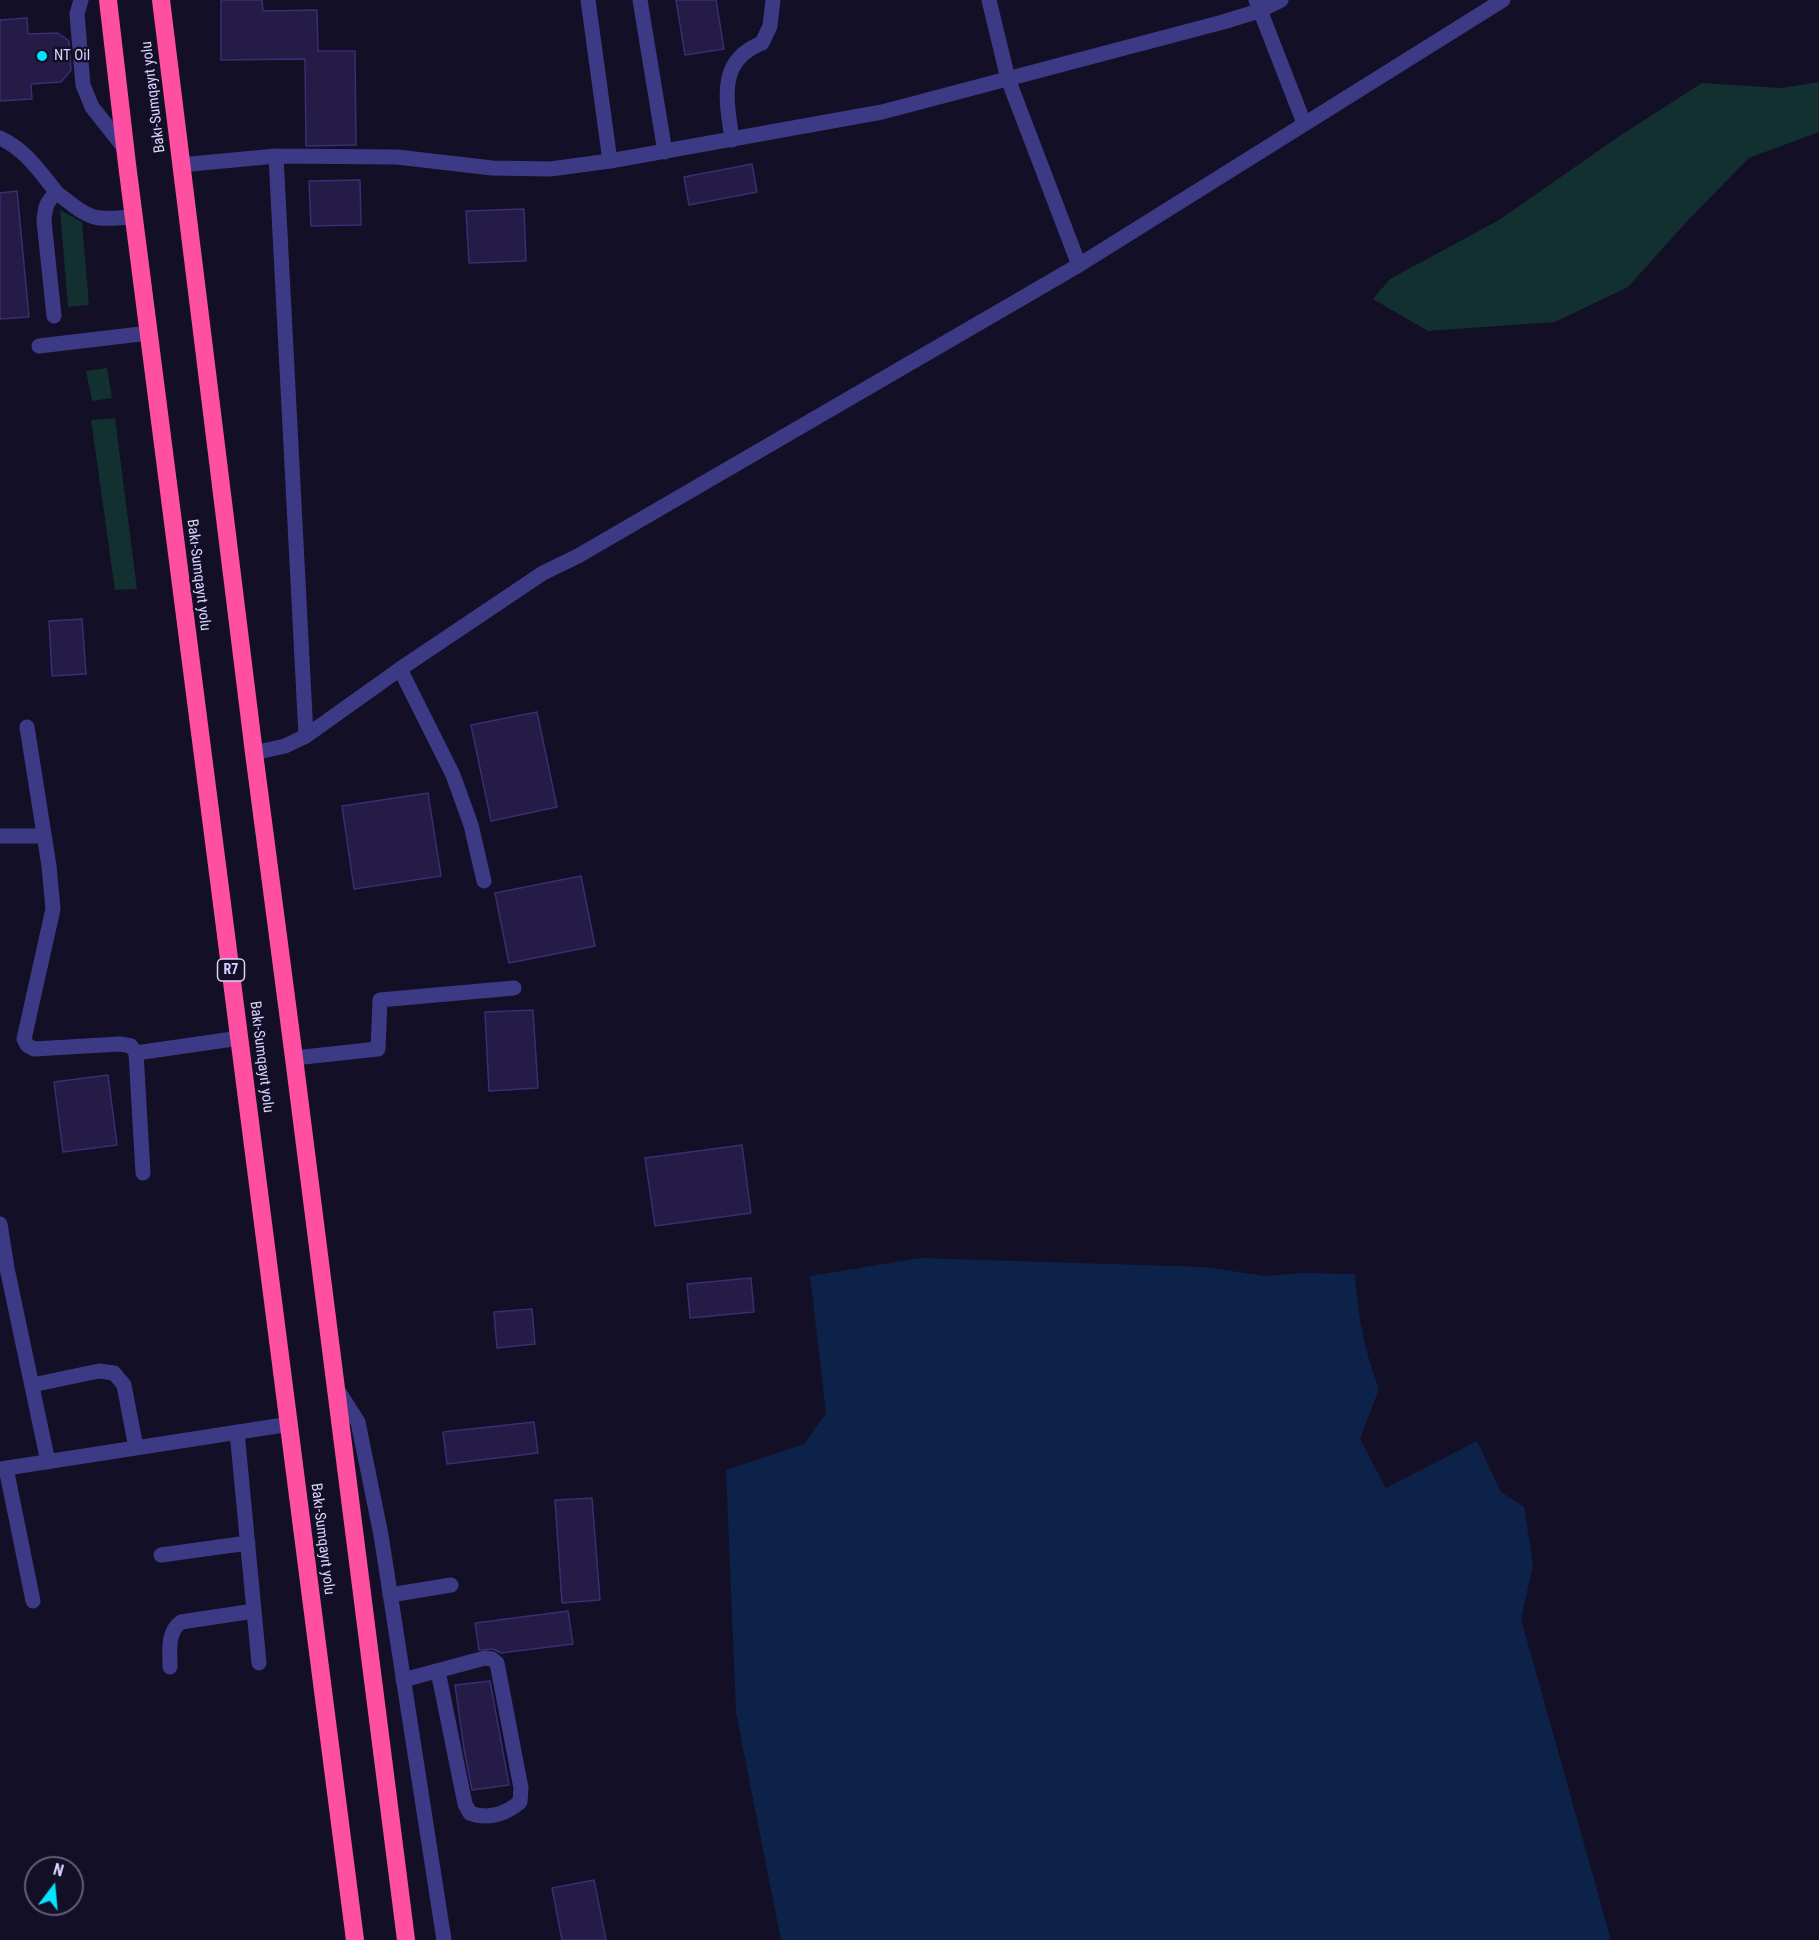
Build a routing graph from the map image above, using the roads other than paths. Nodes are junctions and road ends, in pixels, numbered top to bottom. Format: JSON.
{"nodes":[{"id":1,"x":81,"y":0,"type":"edge"},
{"id":2,"x":108,"y":0,"type":"edge"},
{"id":3,"x":161,"y":0,"type":"edge"},
{"id":4,"x":588,"y":0,"type":"edge"},
{"id":5,"x":640,"y":0,"type":"edge"},
{"id":6,"x":773,"y":0,"type":"edge"},
{"id":7,"x":989,"y":0,"type":"edge"},
{"id":8,"x":1281,"y":0,"type":"edge"},
{"id":9,"x":1503,"y":0,"type":"edge"},
{"id":10,"x":1258,"y":5,"type":"edge"},
{"id":11,"x":1008,"y":79,"type":"junction"},
{"id":12,"x":1304,"y":123,"type":"junction"},
{"id":13,"x":0,"y":138,"type":"edge"},
{"id":14,"x":732,"y":140,"type":"junction"},
{"id":15,"x":126,"y":150,"type":"junction"},
{"id":16,"x":665,"y":152,"type":"junction"},
{"id":17,"x":276,"y":156,"type":"junction"},
{"id":18,"x":610,"y":161,"type":"junction"},
{"id":19,"x":180,"y":165,"type":"junction"},
{"id":20,"x":57,"y":193,"type":"junction"},
{"id":21,"x":134,"y":217,"type":"junction"},
{"id":22,"x":1079,"y":265,"type":"junction"},
{"id":23,"x":54,"y":316,"type":"dead end"},
{"id":24,"x":149,"y":333,"type":"junction"},
{"id":25,"x":39,"y":346,"type":"dead end"},
{"id":26,"x":400,"y":669,"type":"junction"},
{"id":27,"x":27,"y":727,"type":"dead end"},
{"id":28,"x":306,"y":736,"type":"junction"},
{"id":29,"x":254,"y":753,"type":"junction"},
{"id":30,"x":0,"y":836,"type":"edge"},
{"id":31,"x":44,"y":836,"type":"junction"},
{"id":32,"x":484,"y":881,"type":"dead end"},
{"id":33,"x":514,"y":988,"type":"dead end"},
{"id":34,"x":240,"y":1038,"type":"junction"},
{"id":35,"x":136,"y":1053,"type":"junction"},
{"id":36,"x":294,"y":1058,"type":"junction"},
{"id":37,"x":143,"y":1173,"type":"dead end"},
{"id":38,"x":0,"y":1224,"type":"edge"},
{"id":39,"x":32,"y":1385,"type":"junction"},
{"id":40,"x":336,"y":1388,"type":"junction"},
{"id":41,"x":290,"y":1424,"type":"junction"},
{"id":42,"x":237,"y":1432,"type":"junction"},
{"id":43,"x":136,"y":1448,"type":"junction"},
{"id":44,"x":48,"y":1462,"type":"junction"},
{"id":45,"x":3,"y":1468,"type":"edge"},
{"id":46,"x":248,"y":1543,"type":"junction"},
{"id":47,"x":161,"y":1555,"type":"dead end"},
{"id":48,"x":451,"y":1585,"type":"dead end"},
{"id":49,"x":390,"y":1595,"type":"junction"},
{"id":50,"x":33,"y":1601,"type":"dead end"},
{"id":51,"x":254,"y":1611,"type":"junction"},
{"id":52,"x":259,"y":1663,"type":"dead end"},
{"id":53,"x":170,"y":1667,"type":"dead end"},
{"id":54,"x":438,"y":1671,"type":"junction"},
{"id":55,"x":403,"y":1680,"type":"junction"},
{"id":56,"x":355,"y":1940,"type":"edge"},
{"id":57,"x":406,"y":1940,"type":"edge"},
{"id":58,"x":444,"y":1940,"type":"edge"}],
"edges":[{"from":1,"to":15,"type":"lane"},
{"from":2,"to":15,"type":"highway","name":"Bakı-Sumqayıt yolu","number":"R7"},
{"from":3,"to":19,"type":"highway","name":"Bakı-Sumqayıt yolu"},
{"from":4,"to":18,"type":"lane"},
{"from":5,"to":16,"type":"lane"},
{"from":6,"to":14,"type":"lane"},
{"from":7,"to":11,"type":"lane"},
{"from":8,"to":10,"type":"lane"},
{"from":9,"to":12,"type":"lane"},
{"from":10,"to":11,"type":"lane"},
{"from":10,"to":12,"type":"lane"},
{"from":11,"to":14,"type":"lane"},
{"from":11,"to":22,"type":"lane"},
{"from":12,"to":22,"type":"lane"},
{"from":13,"to":20,"type":"lane"},
{"from":14,"to":16,"type":"lane"},
{"from":15,"to":21,"type":"highway","name":"Bakı-Sumqayıt yolu","number":"R7"},
{"from":16,"to":18,"type":"lane"},
{"from":17,"to":18,"type":"lane"},
{"from":17,"to":19,"type":"lane"},
{"from":17,"to":28,"type":"lane"},
{"from":19,"to":29,"type":"highway","name":"Bakı-Sumqayıt yolu"},
{"from":20,"to":21,"type":"lane"},
{"from":20,"to":23,"type":"lane"},
{"from":21,"to":24,"type":"highway","name":"Bakı-Sumqayıt yolu","number":"R7"},
{"from":22,"to":26,"type":"lane"},
{"from":24,"to":25,"type":"lane"},
{"from":24,"to":34,"type":"highway","name":"Bakı-Sumqayıt yolu","number":"R7"},
{"from":26,"to":28,"type":"lane"},
{"from":26,"to":32,"type":"lane"},
{"from":27,"to":31,"type":"lane"},
{"from":28,"to":29,"type":"lane"},
{"from":29,"to":36,"type":"highway","name":"Bakı-Sumqayıt yolu"},
{"from":30,"to":31,"type":"lane"},
{"from":31,"to":35,"type":"lane"},
{"from":33,"to":36,"type":"lane"},
{"from":34,"to":35,"type":"lane"},
{"from":34,"to":41,"type":"highway","name":"Bakı-Sumqayıt yolu","number":"R7"},
{"from":35,"to":37,"type":"lane"},
{"from":36,"to":40,"type":"highway","name":"Bakı-Sumqayıt yolu"},
{"from":38,"to":39,"type":"lane"},
{"from":39,"to":43,"type":"lane"},
{"from":39,"to":44,"type":"lane"},
{"from":40,"to":49,"type":"lane"},
{"from":40,"to":57,"type":"highway","name":"Bakı-Sumqayıt yolu"},
{"from":41,"to":42,"type":"lane"},
{"from":41,"to":56,"type":"highway","name":"Bakı-Sumqayıt yolu","number":"R7"},
{"from":42,"to":43,"type":"lane"},
{"from":42,"to":46,"type":"lane"},
{"from":43,"to":44,"type":"lane"},
{"from":44,"to":45,"type":"lane"},
{"from":45,"to":50,"type":"lane"},
{"from":46,"to":47,"type":"lane"},
{"from":46,"to":51,"type":"lane"},
{"from":48,"to":49,"type":"lane"},
{"from":49,"to":55,"type":"lane"},
{"from":51,"to":52,"type":"lane"},
{"from":51,"to":53,"type":"lane"},
{"from":54,"to":54,"type":"lane"},
{"from":54,"to":55,"type":"lane"},
{"from":55,"to":58,"type":"lane"}]}
